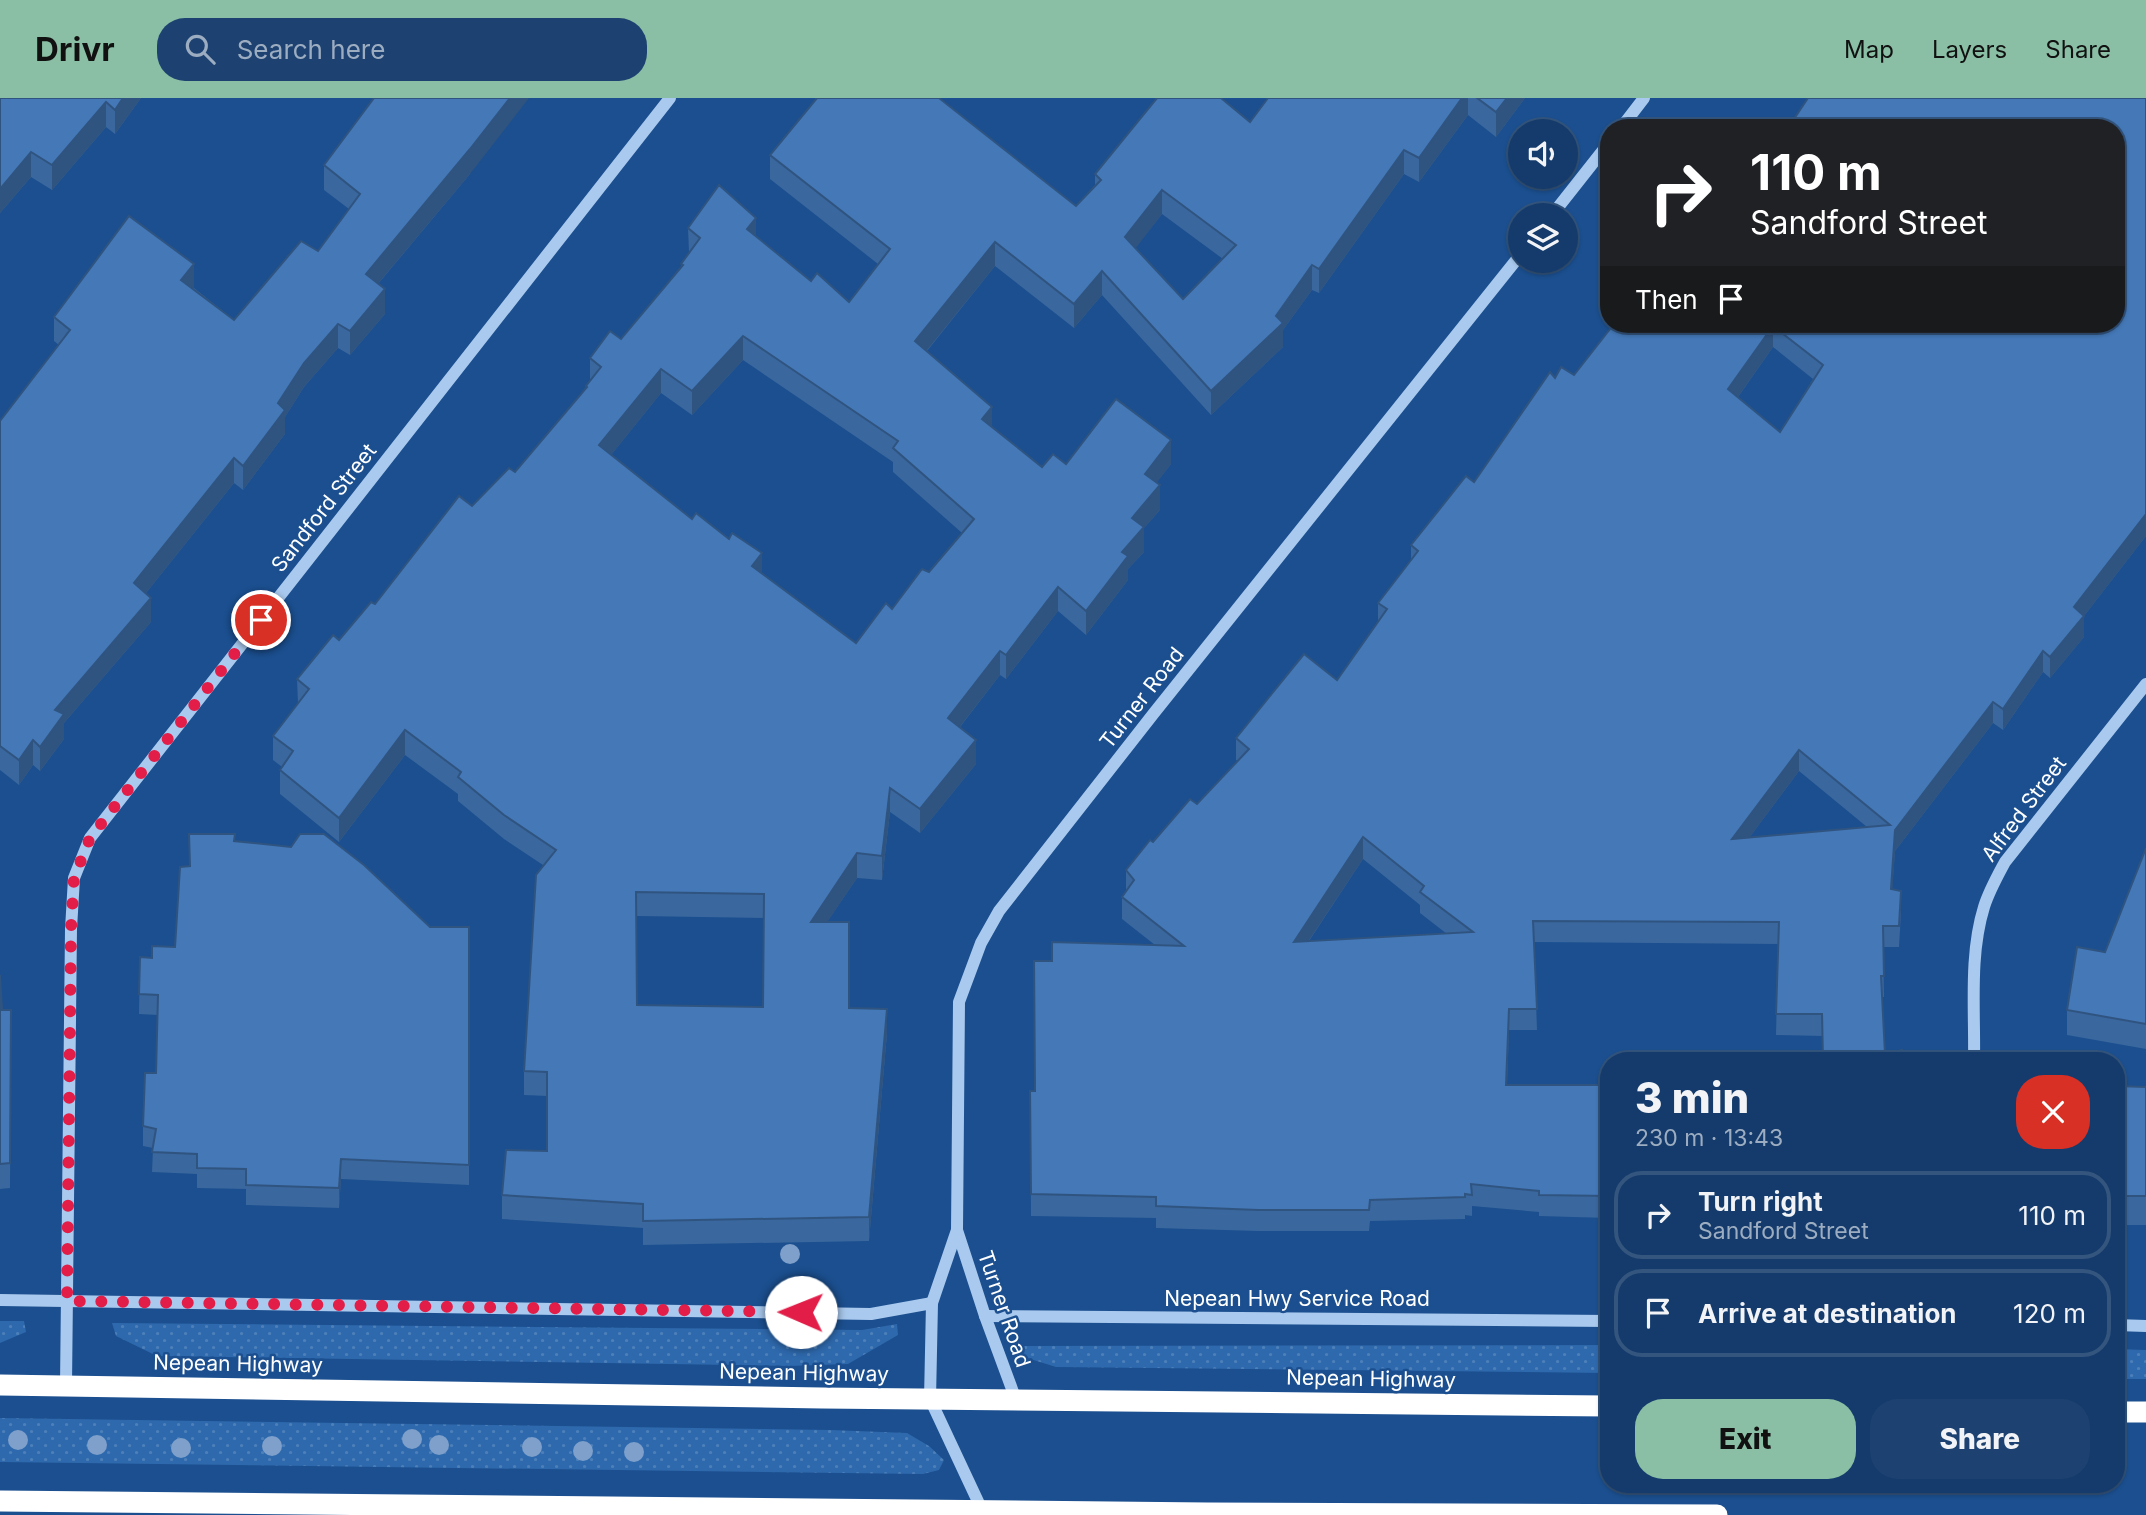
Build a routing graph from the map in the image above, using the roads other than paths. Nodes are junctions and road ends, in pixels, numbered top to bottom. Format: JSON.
{"nodes":[{"id":1,"x":670,"y":98,"type":"edge"},
{"id":2,"x":1644,"y":98,"type":"edge"},
{"id":3,"x":1628,"y":119,"type":"edge"},
{"id":4,"x":1600,"y":154,"type":"edge"},
{"id":5,"x":1561,"y":203,"type":"edge"},
{"id":6,"x":1508,"y":270,"type":"edge"},
{"id":7,"x":2146,"y":684,"type":"edge"},
{"id":8,"x":1974,"y":1052,"type":"edge"},
{"id":9,"x":957,"y":1230,"type":"junction"},
{"id":10,"x":0,"y":1300,"type":"edge"},
{"id":11,"x":67,"y":1301,"type":"junction"},
{"id":12,"x":932,"y":1303,"type":"junction"},
{"id":13,"x":985,"y":1316,"type":"junction"},
{"id":14,"x":1600,"y":1321,"type":"edge"},
{"id":15,"x":2125,"y":1325,"type":"edge"},
{"id":16,"x":2146,"y":1326,"type":"edge"},
{"id":17,"x":0,"y":1385,"type":"edge"},
{"id":18,"x":66,"y":1385,"type":"junction"},
{"id":19,"x":930,"y":1399,"type":"junction"},
{"id":20,"x":1016,"y":1400,"type":"junction"},
{"id":21,"x":1600,"y":1406,"type":"edge"},
{"id":22,"x":2125,"y":1412,"type":"edge"},
{"id":23,"x":2146,"y":1412,"type":"edge"},
{"id":24,"x":0,"y":1502,"type":"edge"},
{"id":25,"x":982,"y":1510,"type":"junction"},
{"id":26,"x":720,"y":1512,"type":"edge"},
{"id":27,"x":1207,"y":1514,"type":"edge"},
{"id":28,"x":1717,"y":1515,"type":"edge"}],
"edges":[{"from":1,"to":11,"type":"street","name":"Sandford Street"},
{"from":2,"to":3,"type":"street"},
{"from":4,"to":5,"type":"street"},
{"from":6,"to":9,"type":"street","name":"Turner Road"},
{"from":7,"to":8,"type":"street","name":"Alfred Street"},
{"from":9,"to":12,"type":"street","name":"Turner Road"},
{"from":9,"to":13,"type":"street","name":"Turner Road"},
{"from":10,"to":11,"type":"street"},
{"from":11,"to":12,"type":"street"},
{"from":11,"to":18,"type":"street","name":"Sandford Street"},
{"from":12,"to":19,"type":"street","name":"Turner Road"},
{"from":13,"to":14,"type":"street","name":"Nepean Hwy Service Road"},
{"from":13,"to":20,"type":"street","name":"Turner Road"},
{"from":15,"to":16,"type":"street"},
{"from":17,"to":18,"type":"highway","name":"Nepean Highway"},
{"from":18,"to":19,"type":"highway","name":"Nepean Highway"},
{"from":19,"to":20,"type":"highway","name":"Nepean Highway"},
{"from":19,"to":25,"type":"street","name":"Turner Road"},
{"from":20,"to":21,"type":"highway","name":"Nepean Highway"},
{"from":22,"to":23,"type":"highway"},
{"from":24,"to":26,"type":"highway"},
{"from":25,"to":26,"type":"highway"},
{"from":25,"to":27,"type":"highway"},
{"from":27,"to":28,"type":"highway"}]}
